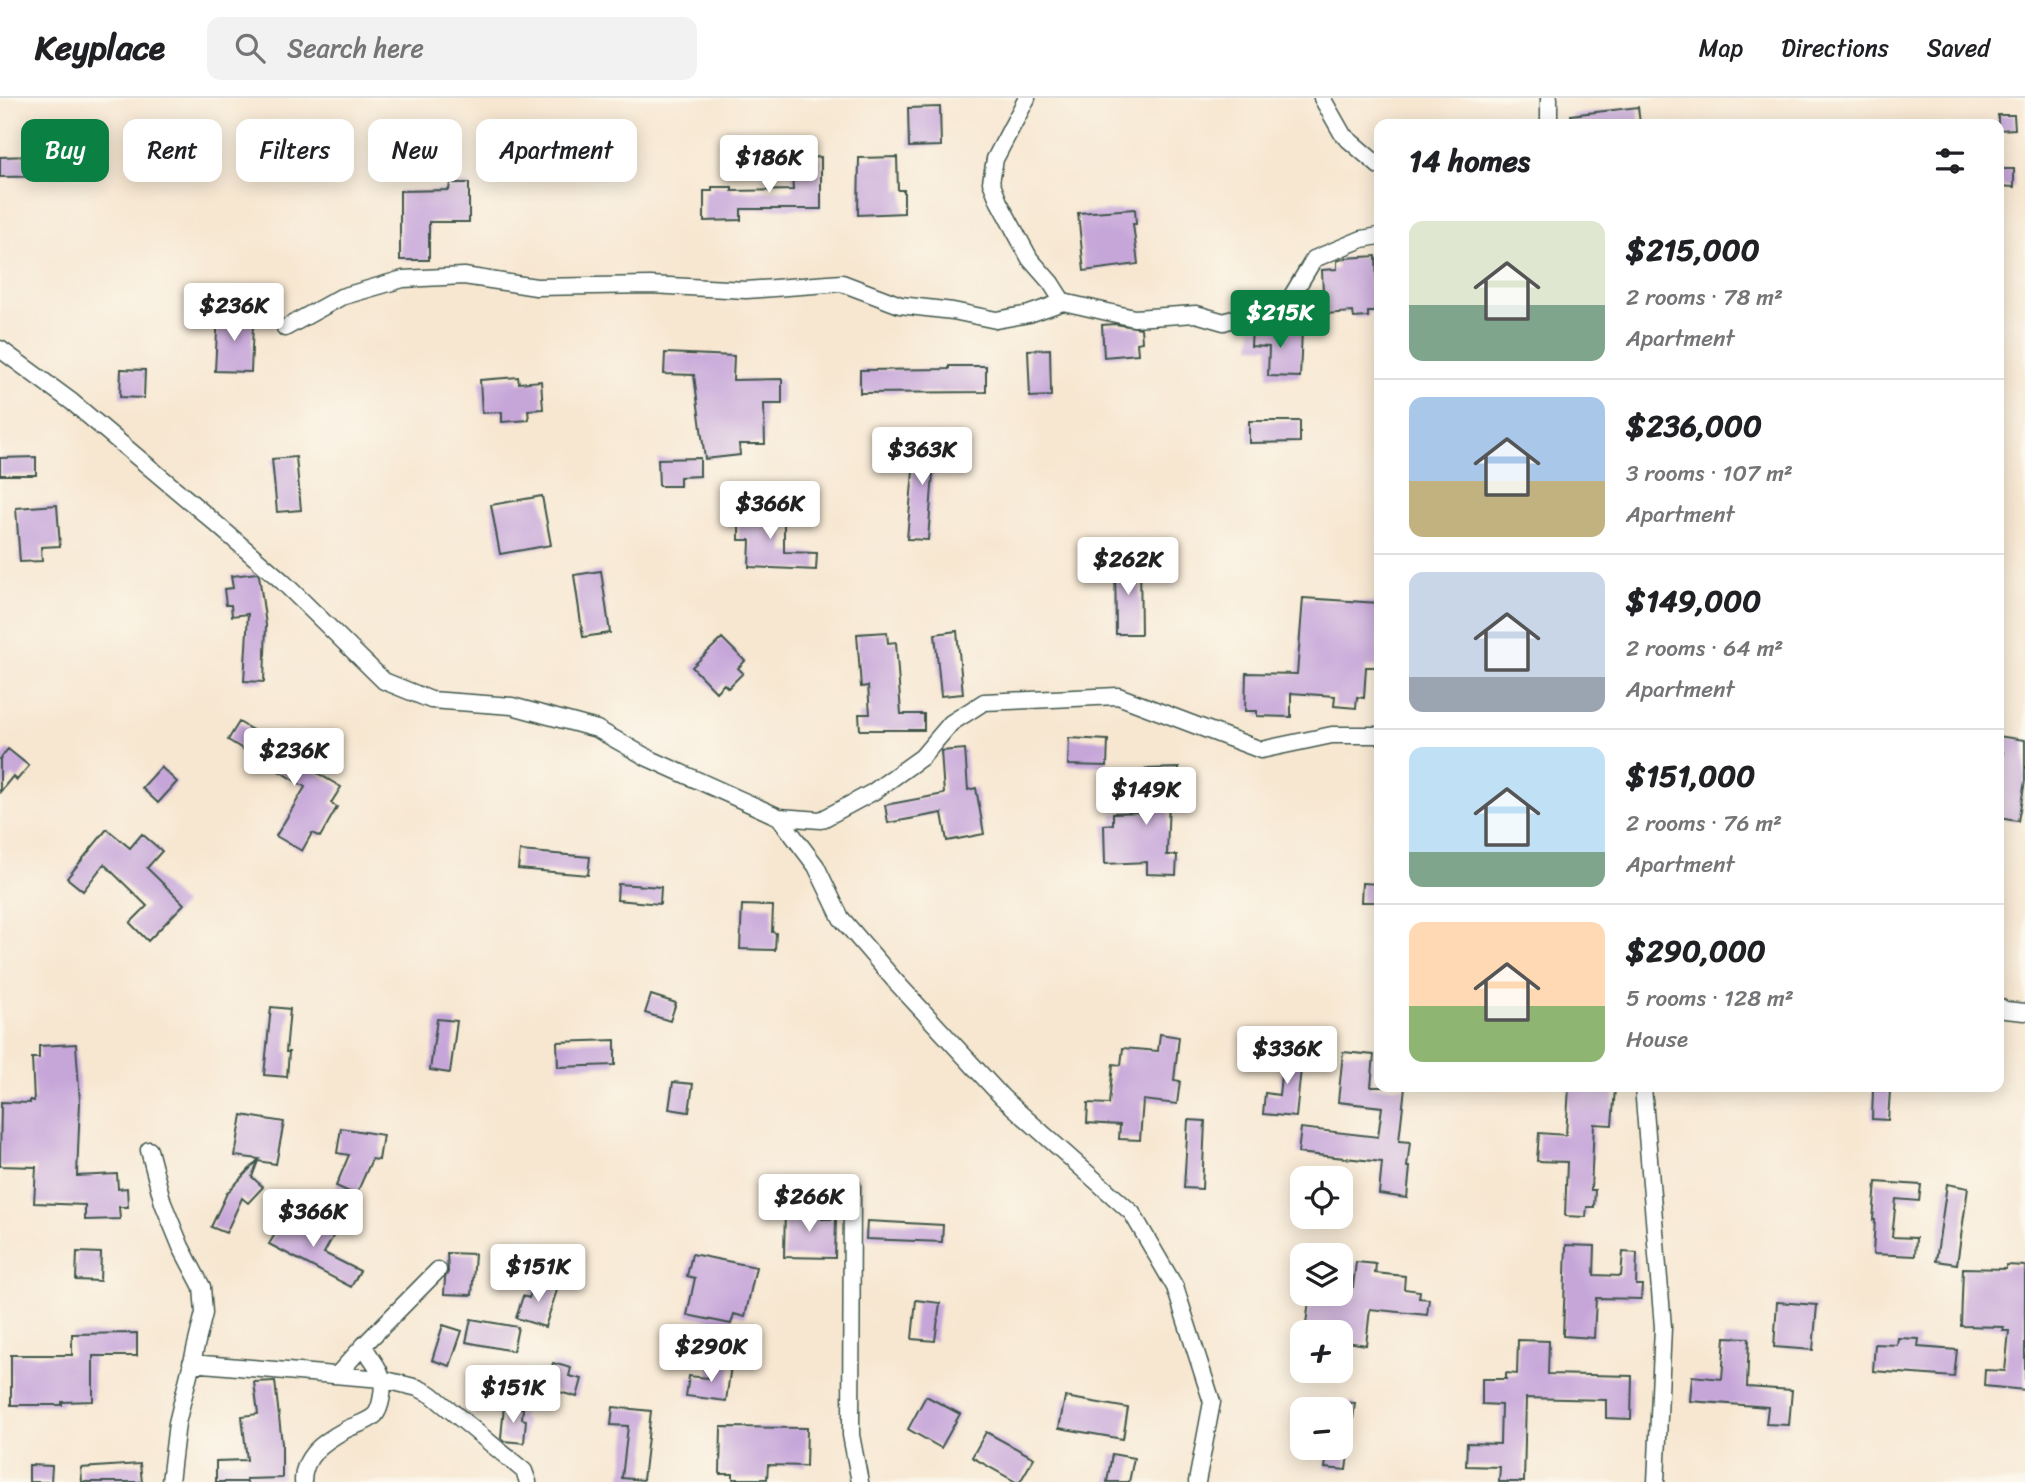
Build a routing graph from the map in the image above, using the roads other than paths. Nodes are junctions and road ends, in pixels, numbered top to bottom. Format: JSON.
{"nodes":[{"id":1,"x":1027,"y":98,"type":"edge"},
{"id":2,"x":1322,"y":98,"type":"edge"},
{"id":3,"x":1549,"y":98,"type":"edge"},
{"id":4,"x":1549,"y":119,"type":"edge"},
{"id":5,"x":1374,"y":162,"type":"edge"},
{"id":6,"x":1374,"y":237,"type":"edge"},
{"id":7,"x":1063,"y":302,"type":"junction"},
{"id":8,"x":285,"y":328,"type":"dead end"},
{"id":9,"x":0,"y":349,"type":"edge"},
{"id":10,"x":1374,"y":735,"type":"edge"},
{"id":11,"x":779,"y":817,"type":"junction"},
{"id":12,"x":2004,"y":1009,"type":"edge"},
{"id":13,"x":2025,"y":1012,"type":"edge"},
{"id":14,"x":1643,"y":1092,"type":"edge"},
{"id":15,"x":149,"y":1150,"type":"dead end"},
{"id":16,"x":852,"y":1185,"type":"dead end"},
{"id":17,"x":438,"y":1270,"type":"dead end"},
{"id":18,"x":364,"y":1345,"type":"junction"},
{"id":19,"x":191,"y":1363,"type":"junction"},
{"id":20,"x":337,"y":1375,"type":"junction"},
{"id":21,"x":382,"y":1379,"type":"junction"},
{"id":22,"x":170,"y":1482,"type":"edge"},
{"id":23,"x":303,"y":1482,"type":"edge"},
{"id":24,"x":528,"y":1482,"type":"edge"},
{"id":25,"x":860,"y":1482,"type":"edge"},
{"id":26,"x":1197,"y":1482,"type":"edge"},
{"id":27,"x":1656,"y":1482,"type":"edge"}],
"edges":[{"from":1,"to":7,"type":"street"},
{"from":2,"to":5,"type":"street"},
{"from":3,"to":4,"type":"street"},
{"from":6,"to":7,"type":"street"},
{"from":7,"to":8,"type":"street"},
{"from":9,"to":11,"type":"street"},
{"from":10,"to":11,"type":"street"},
{"from":11,"to":26,"type":"street"},
{"from":12,"to":13,"type":"street"},
{"from":14,"to":27,"type":"street"},
{"from":15,"to":19,"type":"street"},
{"from":16,"to":25,"type":"street"},
{"from":17,"to":18,"type":"street"},
{"from":18,"to":20,"type":"street"},
{"from":18,"to":21,"type":"street"},
{"from":19,"to":20,"type":"street"},
{"from":19,"to":22,"type":"street"},
{"from":20,"to":21,"type":"street"},
{"from":21,"to":23,"type":"street"},
{"from":21,"to":24,"type":"street"}]}
